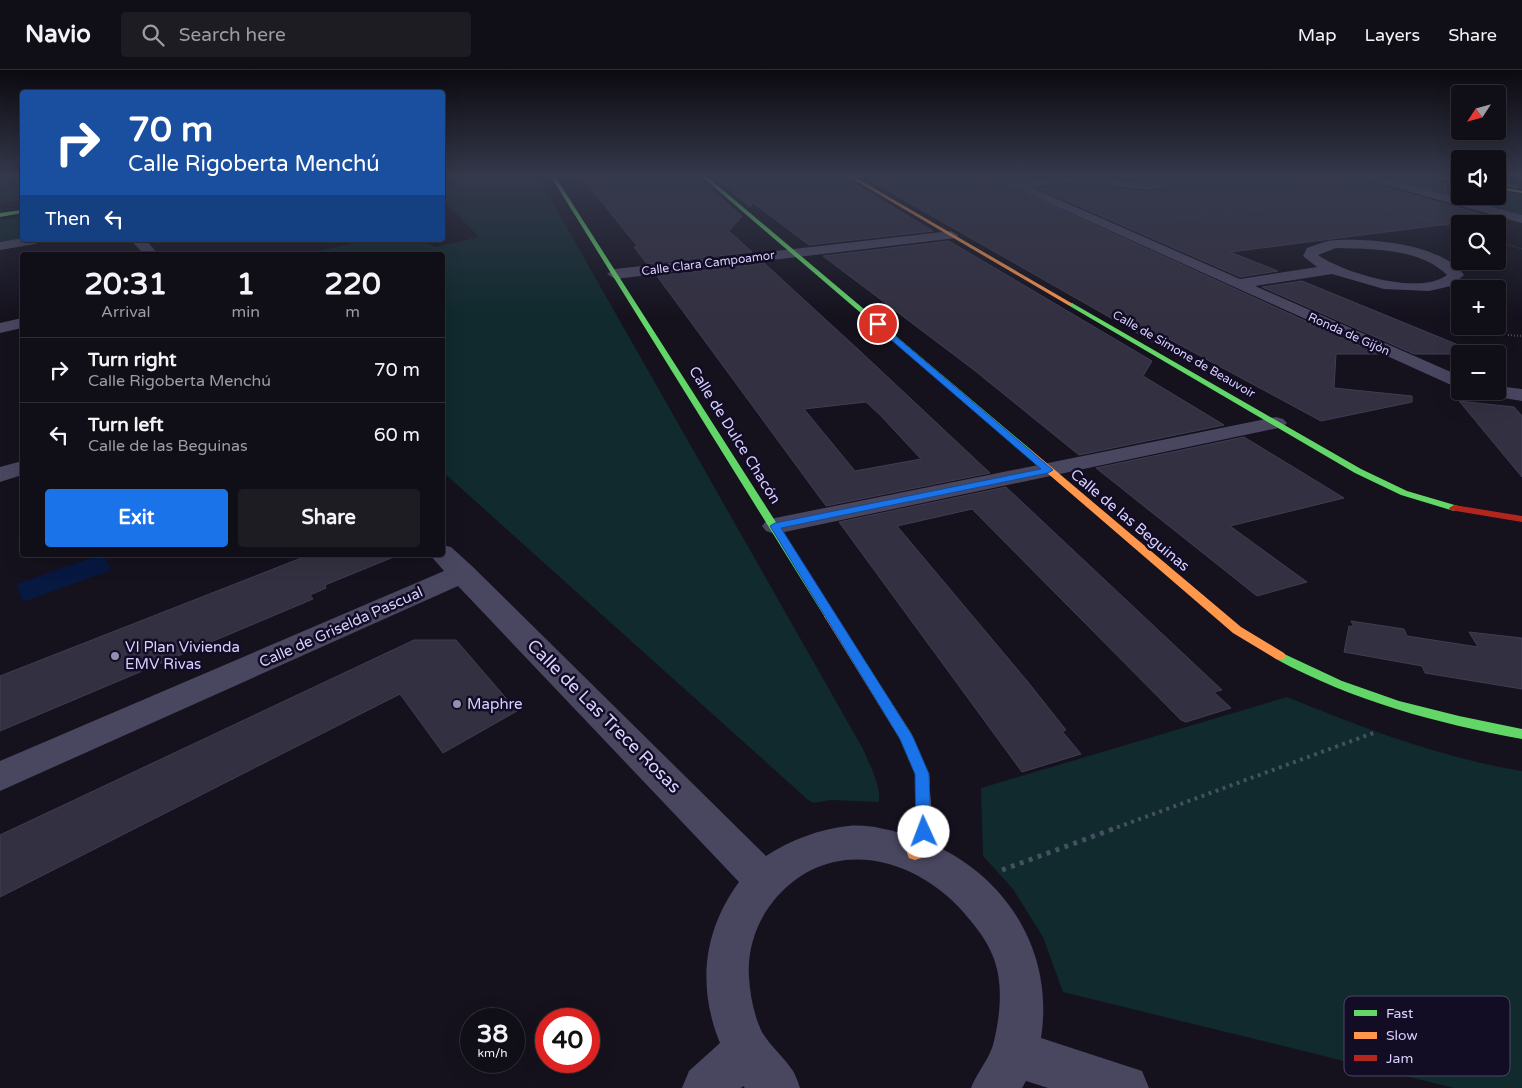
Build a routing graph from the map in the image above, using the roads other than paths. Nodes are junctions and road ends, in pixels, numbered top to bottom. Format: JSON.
{"nodes":[{"id":1,"x":582,"y":223,"type":"edge"},
{"id":2,"x":759,"y":223,"type":"edge"},
{"id":3,"x":928,"y":223,"type":"edge"},
{"id":4,"x":1101,"y":223,"type":"edge"},
{"id":5,"x":951,"y":236,"type":"junction"},
{"id":6,"x":23,"y":242,"type":"edge"},
{"id":7,"x":140,"y":242,"type":"edge"},
{"id":8,"x":0,"y":246,"type":"edge"},
{"id":9,"x":149,"y":252,"type":"edge"},
{"id":10,"x":795,"y":253,"type":"junction"},
{"id":11,"x":1330,"y":270,"type":"junction"},
{"id":12,"x":615,"y":274,"type":"junction"},
{"id":13,"x":1238,"y":284,"type":"junction"},
{"id":14,"x":20,"y":323,"type":"edge"},
{"id":15,"x":0,"y":328,"type":"edge"},
{"id":16,"x":1451,"y":379,"type":"edge"},
{"id":17,"x":1506,"y":393,"type":"edge"},
{"id":18,"x":1522,"y":395,"type":"edge"},
{"id":19,"x":1276,"y":423,"type":"junction"},
{"id":20,"x":20,"y":469,"type":"edge"},
{"id":21,"x":1048,"y":470,"type":"junction"},
{"id":22,"x":0,"y":474,"type":"edge"},
{"id":23,"x":1522,"y":519,"type":"edge"},
{"id":24,"x":775,"y":526,"type":"junction"},
{"id":25,"x":453,"y":563,"type":"edge"},
{"id":26,"x":1522,"y":734,"type":"edge"},
{"id":27,"x":0,"y":776,"type":"edge"},
{"id":28,"x":915,"y":853,"type":"junction"},
{"id":29,"x":764,"y":880,"type":"junction"},
{"id":30,"x":747,"y":1050,"type":"junction"},
{"id":31,"x":1005,"y":1071,"type":"edge"},
{"id":32,"x":706,"y":1088,"type":"edge"},
{"id":33,"x":776,"y":1088,"type":"edge"},
{"id":34,"x":1125,"y":1088,"type":"edge"}],
"edges":[{"from":1,"to":12,"type":"street","name":"Calle de Dulce Chacón"},
{"from":2,"to":10,"type":"street","name":"Calle de las Beguinas"},
{"from":3,"to":5,"type":"street","name":"Calle de Simone de Beauvoir"},
{"from":4,"to":13,"type":"street","name":"Ronda de Gijón"},
{"from":5,"to":10,"type":"street","name":"Calle Clara Campoamor"},
{"from":5,"to":19,"type":"street","name":"Calle de Simone de Beauvoir"},
{"from":6,"to":8,"type":"street"},
{"from":7,"to":9,"type":"street"},
{"from":10,"to":12,"type":"street","name":"Calle Clara Campoamor"},
{"from":10,"to":21,"type":"street","name":"Calle de las Beguinas"},
{"from":11,"to":11,"type":"street"},
{"from":11,"to":13,"type":"street"},
{"from":12,"to":24,"type":"street","name":"Calle de Dulce Chacón"},
{"from":13,"to":16,"type":"street","name":"Ronda de Gijón"},
{"from":14,"to":15,"type":"street"},
{"from":17,"to":18,"type":"street"},
{"from":19,"to":21,"type":"street"},
{"from":19,"to":23,"type":"street","name":"Calle de Simone de Beauvoir"},
{"from":20,"to":22,"type":"street"},
{"from":21,"to":24,"type":"street"},
{"from":21,"to":26,"type":"street","name":"Calle de las Beguinas"},
{"from":24,"to":28,"type":"street","name":"Calle de Dulce Chacón"},
{"from":25,"to":27,"type":"street","name":"Calle de Griselda Pascual"},
{"from":25,"to":29,"type":"street","name":"Calle de Las Trece Rosas"},
{"from":28,"to":29,"type":"street"},
{"from":28,"to":31,"type":"street"},
{"from":29,"to":30,"type":"street"},
{"from":30,"to":32,"type":"street"},
{"from":30,"to":33,"type":"street"},
{"from":31,"to":34,"type":"street"}]}
